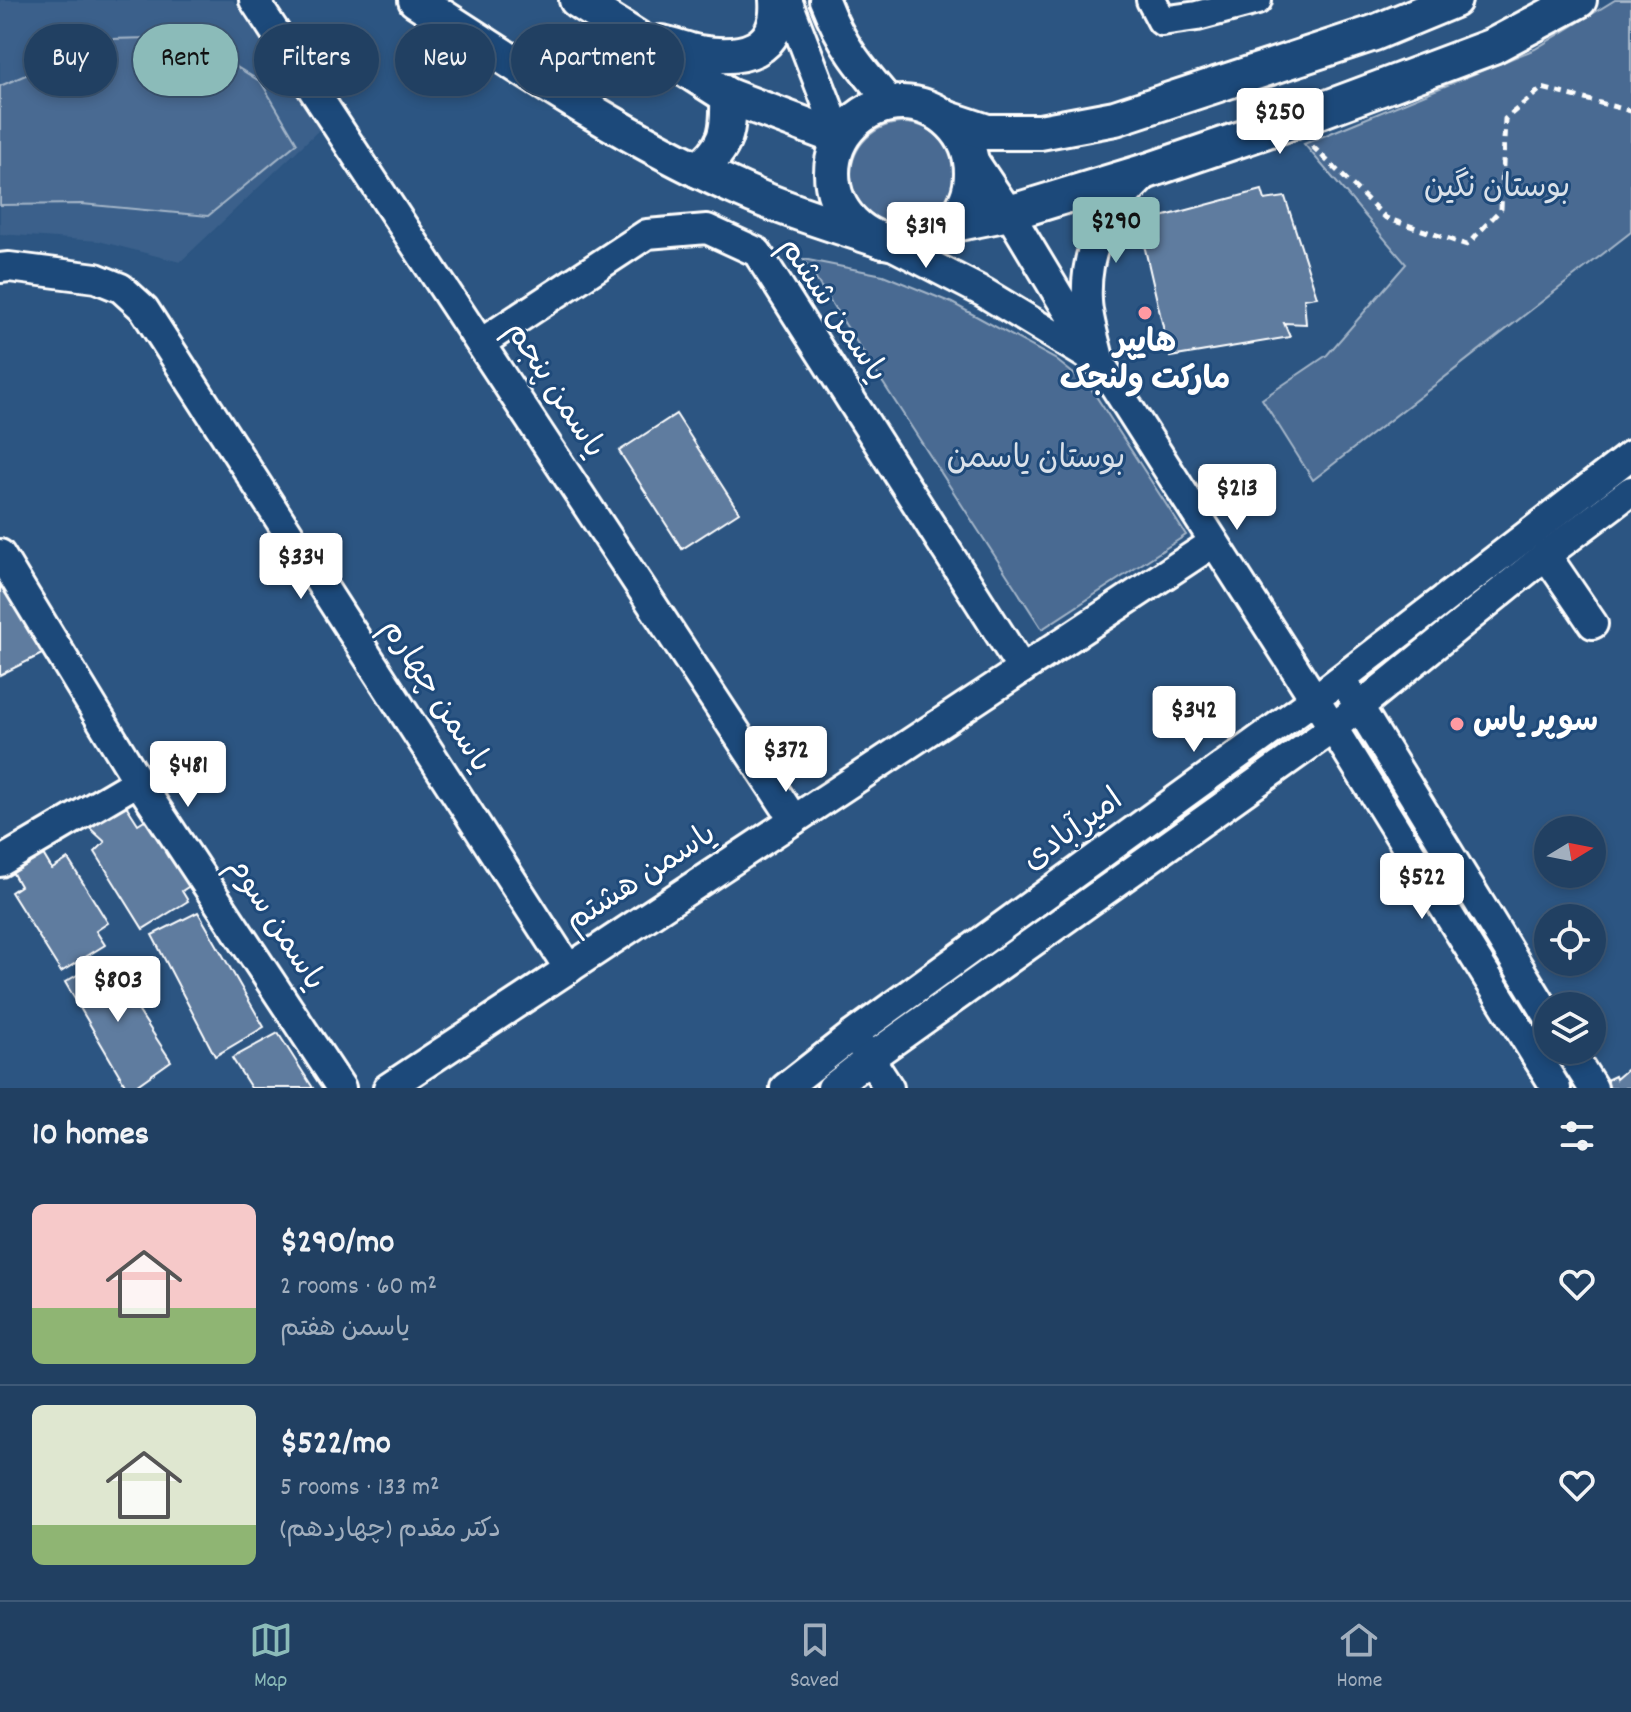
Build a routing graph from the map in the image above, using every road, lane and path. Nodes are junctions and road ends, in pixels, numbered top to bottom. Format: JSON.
{"nodes":[{"id":1,"x":254,"y":0,"type":"edge"},
{"id":2,"x":416,"y":0,"type":"edge"},
{"id":3,"x":577,"y":0,"type":"edge"},
{"id":4,"x":777,"y":0,"type":"edge"},
{"id":5,"x":787,"y":0,"type":"edge"},
{"id":6,"x":824,"y":0,"type":"edge"},
{"id":7,"x":1151,"y":0,"type":"edge"},
{"id":8,"x":1257,"y":0,"type":"edge"},
{"id":9,"x":1454,"y":0,"type":"edge"},
{"id":10,"x":1579,"y":0,"type":"edge"},
{"id":11,"x":615,"y":24,"type":"edge"},
{"id":12,"x":684,"y":49,"type":"edge"},
{"id":13,"x":684,"y":68,"type":"edge"},
{"id":14,"x":1250,"y":73,"type":"junction"},
{"id":15,"x":728,"y":96,"type":"junction"},
{"id":16,"x":891,"y":103,"type":"junction"},
{"id":17,"x":1631,"y":111,"type":"edge"},
{"id":18,"x":948,"y":119,"type":"junction"},
{"id":19,"x":1285,"y":124,"type":"junction"},
{"id":20,"x":840,"y":138,"type":"junction"},
{"id":21,"x":970,"y":155,"type":"junction"},
{"id":22,"x":698,"y":170,"type":"junction"},
{"id":23,"x":1150,"y":170,"type":"junction"},
{"id":24,"x":1009,"y":213,"type":"junction"},
{"id":25,"x":949,"y":225,"type":"junction"},
{"id":26,"x":884,"y":241,"type":"junction"},
{"id":27,"x":0,"y":268,"type":"edge"},
{"id":28,"x":481,"y":343,"type":"junction"},
{"id":29,"x":1100,"y":363,"type":"junction"},
{"id":30,"x":1631,"y":455,"type":"edge"},
{"id":31,"x":1631,"y":491,"type":"edge"},
{"id":32,"x":1213,"y":543,"type":"junction"},
{"id":33,"x":0,"y":554,"type":"edge"},
{"id":34,"x":1546,"y":555,"type":"junction"},
{"id":35,"x":1593,"y":624,"type":"dead end"},
{"id":36,"x":1022,"y":669,"type":"junction"},
{"id":37,"x":1342,"y":678,"type":"junction"},
{"id":38,"x":1315,"y":699,"type":"junction"},
{"id":39,"x":1359,"y":706,"type":"junction"},
{"id":40,"x":1333,"y":728,"type":"junction"},
{"id":41,"x":138,"y":781,"type":"junction"},
{"id":42,"x":794,"y":820,"type":"junction"},
{"id":43,"x":0,"y":862,"type":"edge"},
{"id":44,"x":569,"y":969,"type":"junction"},
{"id":45,"x":1534,"y":992,"type":"edge"},
{"id":46,"x":854,"y":1034,"type":"junction"},
{"id":47,"x":870,"y":1058,"type":"junction"},
{"id":48,"x":1578,"y":1064,"type":"edge"},
{"id":49,"x":341,"y":1088,"type":"edge"},
{"id":50,"x":388,"y":1088,"type":"edge"},
{"id":51,"x":785,"y":1088,"type":"edge"},
{"id":52,"x":832,"y":1088,"type":"edge"},
{"id":53,"x":889,"y":1088,"type":"edge"},
{"id":54,"x":1556,"y":1088,"type":"edge"},
{"id":55,"x":1593,"y":1088,"type":"edge"}],
"edges":[{"from":1,"to":28,"type":"street","name":"یاسمن پنجم"},
{"from":2,"to":22,"type":"main road"},
{"from":3,"to":11,"type":"main road"},
{"from":4,"to":12,"type":"main road"},
{"from":5,"to":20,"type":"street"},
{"from":6,"to":16,"type":"street"},
{"from":7,"to":8,"type":"street"},
{"from":9,"to":14,"type":"main road"},
{"from":10,"to":19,"type":"main road"},
{"from":13,"to":15,"type":"main road"},
{"from":14,"to":18,"type":"main road"},
{"from":14,"to":19,"type":"main road"},
{"from":15,"to":20,"type":"main road"},
{"from":15,"to":22,"type":"main road"},
{"from":16,"to":18,"type":"main road"},
{"from":16,"to":20,"type":"main road"},
{"from":17,"to":19,"type":"path"},
{"from":18,"to":21,"type":"main road"},
{"from":19,"to":23,"type":"main road"},
{"from":20,"to":26,"type":"main road"},
{"from":21,"to":24,"type":"street"},
{"from":21,"to":25,"type":"main road"},
{"from":22,"to":26,"type":"main road"},
{"from":23,"to":24,"type":"main road"},
{"from":23,"to":29,"type":"street"},
{"from":24,"to":25,"type":"main road"},
{"from":24,"to":29,"type":"street"},
{"from":25,"to":26,"type":"main road"},
{"from":26,"to":29,"type":"street"},
{"from":27,"to":44,"type":"street","name":"یاسمن چهارم"},
{"from":28,"to":36,"type":"street","name":"یاسمن ششم"},
{"from":28,"to":42,"type":"street","name":"یاسمن پنجم"},
{"from":29,"to":32,"type":"street"},
{"from":30,"to":37,"type":"street","name":"امیرآبادی"},
{"from":31,"to":34,"type":"street","name":"امیرآبادی"},
{"from":32,"to":36,"type":"street","name":"یاسمن هشتم"},
{"from":32,"to":38,"type":"street"},
{"from":33,"to":41,"type":"street","name":"یاسمن سوم"},
{"from":34,"to":35,"type":"street"},
{"from":34,"to":39,"type":"street","name":"امیرآبادی"},
{"from":36,"to":42,"type":"street","name":"یاسمن هشتم"},
{"from":37,"to":38,"type":"street","name":"امیرآبادی"},
{"from":37,"to":39,"type":"street"},
{"from":38,"to":40,"type":"street"},
{"from":38,"to":46,"type":"street","name":"امیرآبادی"},
{"from":39,"to":40,"type":"street","name":"امیرآبادی"},
{"from":39,"to":45,"type":"street"},
{"from":40,"to":47,"type":"street","name":"امیرآبادی"},
{"from":40,"to":54,"type":"street"},
{"from":41,"to":43,"type":"street"},
{"from":41,"to":49,"type":"street","name":"یاسمن سوم"},
{"from":42,"to":44,"type":"street","name":"یاسمن هشتم"},
{"from":44,"to":50,"type":"street","name":"یاسمن هشتم"},
{"from":46,"to":47,"type":"street"},
{"from":46,"to":51,"type":"street","name":"امیرآبادی"},
{"from":47,"to":52,"type":"street","name":"امیرآبادی"},
{"from":47,"to":53,"type":"street"},
{"from":48,"to":55,"type":"street"}]}
